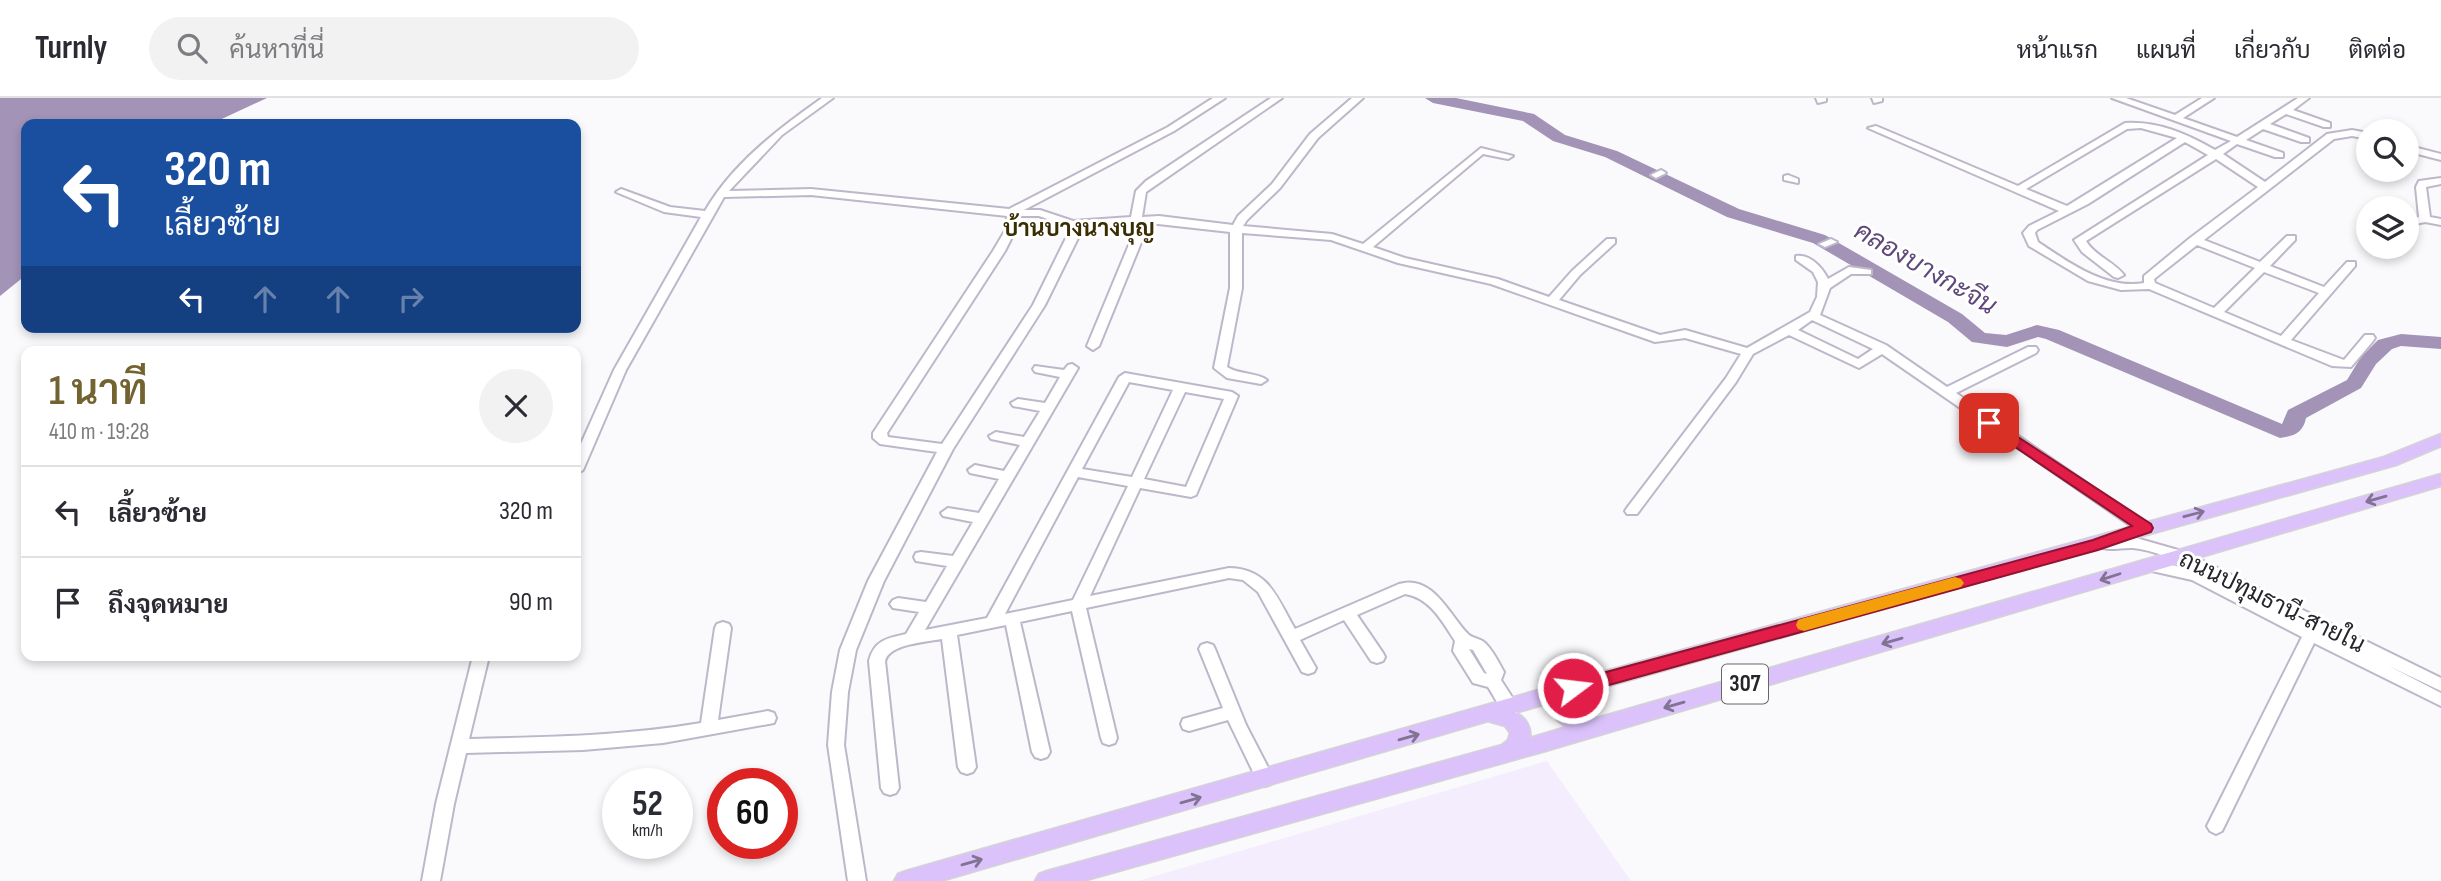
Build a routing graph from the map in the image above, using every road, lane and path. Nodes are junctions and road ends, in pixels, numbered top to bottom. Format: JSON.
{"nodes":[{"id":1,"x":828,"y":98,"type":"edge"},
{"id":2,"x":1220,"y":98,"type":"edge"},
{"id":3,"x":1277,"y":98,"type":"edge"},
{"id":4,"x":1358,"y":98,"type":"edge"},
{"id":5,"x":2120,"y":98,"type":"edge"},
{"id":6,"x":2209,"y":98,"type":"edge"},
{"id":7,"x":2304,"y":98,"type":"edge"},
{"id":8,"x":2285,"y":110,"type":"junction"},
{"id":9,"x":2175,"y":118,"type":"junction"},
{"id":10,"x":2262,"y":125,"type":"junction"},
{"id":11,"x":2327,"y":125,"type":"dead end"},
{"id":12,"x":1873,"y":128,"type":"dead end"},
{"id":13,"x":2356,"y":134,"type":"edge"},
{"id":14,"x":2183,"y":139,"type":"junction"},
{"id":15,"x":2305,"y":140,"type":"dead end"},
{"id":16,"x":2235,"y":142,"type":"junction"},
{"id":17,"x":2419,"y":152,"type":"edge"},
{"id":18,"x":2217,"y":153,"type":"junction"},
{"id":19,"x":2279,"y":155,"type":"dead end"},
{"id":20,"x":1508,"y":156,"type":"dead end"},
{"id":21,"x":2441,"y":158,"type":"edge"},
{"id":22,"x":2441,"y":181,"type":"edge"},
{"id":23,"x":2265,"y":187,"type":"junction"},
{"id":24,"x":2018,"y":190,"type":"junction"},
{"id":25,"x":621,"y":192,"type":"dead end"},
{"id":26,"x":720,"y":194,"type":"junction"},
{"id":27,"x":2066,"y":210,"type":"junction"},
{"id":28,"x":1012,"y":213,"type":"junction"},
{"id":29,"x":708,"y":215,"type":"junction"},
{"id":30,"x":1140,"y":219,"type":"junction"},
{"id":31,"x":2425,"y":219,"type":"junction"},
{"id":32,"x":2419,"y":220,"type":"edge"},
{"id":33,"x":2441,"y":222,"type":"edge"},
{"id":34,"x":1072,"y":223,"type":"junction"},
{"id":35,"x":1236,"y":229,"type":"junction"},
{"id":36,"x":2291,"y":237,"type":"dead end"},
{"id":37,"x":2194,"y":240,"type":"junction"},
{"id":38,"x":1611,"y":242,"type":"dead end"},
{"id":39,"x":1366,"y":248,"type":"junction"},
{"id":40,"x":1800,"y":257,"type":"dead end"},
{"id":41,"x":2351,"y":264,"type":"dead end"},
{"id":42,"x":2262,"y":267,"type":"junction"},
{"id":43,"x":1867,"y":272,"type":"dead end"},
{"id":44,"x":2118,"y":275,"type":"dead end"},
{"id":45,"x":2150,"y":285,"type":"junction"},
{"id":46,"x":1825,"y":286,"type":"junction"},
{"id":47,"x":2326,"y":292,"type":"junction"},
{"id":48,"x":1551,"y":302,"type":"junction"},
{"id":49,"x":2216,"y":313,"type":"junction"},
{"id":50,"x":1814,"y":315,"type":"junction"},
{"id":51,"x":1789,"y":330,"type":"junction"},
{"id":52,"x":2369,"y":338,"type":"dead end"},
{"id":53,"x":2282,"y":342,"type":"junction"},
{"id":54,"x":1093,"y":346,"type":"dead end"},
{"id":55,"x":1882,"y":348,"type":"junction"},
{"id":56,"x":2032,"y":350,"type":"dead end"},
{"id":57,"x":1748,"y":352,"type":"junction"},
{"id":58,"x":1039,"y":369,"type":"dead end"},
{"id":59,"x":1261,"y":380,"type":"dead end"},
{"id":60,"x":1181,"y":387,"type":"junction"},
{"id":61,"x":1945,"y":393,"type":"junction"},
{"id":62,"x":1018,"y":403,"type":"dead end"},
{"id":63,"x":1049,"y":408,"type":"junction"},
{"id":64,"x":996,"y":436,"type":"dead end"},
{"id":65,"x":2441,"y":439,"type":"edge"},
{"id":66,"x":1028,"y":442,"type":"junction"},
{"id":67,"x":946,"y":449,"type":"junction"},
{"id":68,"x":581,"y":459,"type":"edge"},
{"id":69,"x":975,"y":470,"type":"dead end"},
{"id":70,"x":1074,"y":471,"type":"junction"},
{"id":71,"x":1008,"y":476,"type":"junction"},
{"id":72,"x":2441,"y":480,"type":"edge"},
{"id":73,"x":1136,"y":483,"type":"junction"},
{"id":74,"x":1632,"y":511,"type":"dead end"},
{"id":75,"x":948,"y":513,"type":"dead end"},
{"id":76,"x":983,"y":519,"type":"junction"},
{"id":77,"x":2145,"y":528,"type":"junction"},
{"id":78,"x":2098,"y":544,"type":"junction"},
{"id":79,"x":2180,"y":556,"type":"junction"},
{"id":80,"x":921,"y":557,"type":"dead end"},
{"id":81,"x":957,"y":562,"type":"junction"},
{"id":82,"x":2148,"y":565,"type":"junction"},
{"id":83,"x":898,"y":604,"type":"dead end"},
{"id":84,"x":1078,"y":606,"type":"junction"},
{"id":85,"x":930,"y":608,"type":"junction"},
{"id":86,"x":1347,"y":612,"type":"junction"},
{"id":87,"x":1012,"y":619,"type":"junction"},
{"id":88,"x":992,"y":623,"type":"junction"},
{"id":89,"x":723,"y":628,"type":"dead end"},
{"id":90,"x":948,"y":632,"type":"junction"},
{"id":91,"x":2311,"y":634,"type":"junction"},
{"id":92,"x":1292,"y":637,"type":"junction"},
{"id":93,"x":911,"y":640,"type":"junction"},
{"id":94,"x":1207,"y":649,"type":"dead end"},
{"id":95,"x":1377,"y":657,"type":"dead end"},
{"id":96,"x":480,"y":661,"type":"edge"},
{"id":97,"x":1308,"y":667,"type":"dead end"},
{"id":98,"x":2441,"y":685,"type":"edge"},
{"id":99,"x":1573,"y":688,"type":"junction"},
{"id":100,"x":2441,"y":700,"type":"edge"},
{"id":101,"x":1511,"y":708,"type":"junction"},
{"id":102,"x":1233,"y":712,"type":"junction"},
{"id":103,"x":1489,"y":715,"type":"junction"},
{"id":104,"x":768,"y":718,"type":"dead end"},
{"id":105,"x":1189,"y":724,"type":"dead end"},
{"id":106,"x":1599,"y":726,"type":"junction"},
{"id":107,"x":708,"y":729,"type":"junction"},
{"id":108,"x":1109,"y":738,"type":"dead end"},
{"id":109,"x":460,"y":746,"type":"junction"},
{"id":110,"x":1509,"y":751,"type":"junction"},
{"id":111,"x":1041,"y":752,"type":"dead end"},
{"id":112,"x":967,"y":767,"type":"dead end"},
{"id":113,"x":1265,"y":779,"type":"junction"},
{"id":114,"x":890,"y":788,"type":"dead end"},
{"id":115,"x":2216,"y":826,"type":"dead end"},
{"id":116,"x":431,"y":881,"type":"edge"},
{"id":117,"x":857,"y":881,"type":"edge"},
{"id":118,"x":906,"y":881,"type":"edge"},
{"id":119,"x":1047,"y":881,"type":"edge"}],
"edges":[{"from":1,"to":26,"type":"street"},
{"from":2,"to":28,"type":"street"},
{"from":3,"to":30,"type":"street"},
{"from":4,"to":35,"type":"street"},
{"from":5,"to":9,"type":"street"},
{"from":6,"to":9,"type":"street"},
{"from":7,"to":8,"type":"street"},
{"from":8,"to":10,"type":"street"},
{"from":8,"to":11,"type":"street"},
{"from":9,"to":16,"type":"street"},
{"from":10,"to":15,"type":"street"},
{"from":10,"to":16,"type":"street"},
{"from":12,"to":24,"type":"street"},
{"from":13,"to":23,"type":"street"},
{"from":14,"to":18,"type":"street"},
{"from":14,"to":24,"type":"street"},
{"from":14,"to":27,"type":"street"},
{"from":16,"to":18,"type":"street"},
{"from":16,"to":19,"type":"street"},
{"from":17,"to":21,"type":"street"},
{"from":18,"to":23,"type":"street"},
{"from":18,"to":44,"type":"street"},
{"from":20,"to":39,"type":"street"},
{"from":22,"to":31,"type":"street"},
{"from":23,"to":37,"type":"street"},
{"from":24,"to":27,"type":"street"},
{"from":25,"to":29,"type":"street"},
{"from":26,"to":28,"type":"street"},
{"from":26,"to":29,"type":"street"},
{"from":27,"to":45,"type":"street"},
{"from":28,"to":34,"type":"street"},
{"from":28,"to":67,"type":"street"},
{"from":29,"to":68,"type":"street"},
{"from":30,"to":34,"type":"street"},
{"from":30,"to":35,"type":"street"},
{"from":30,"to":54,"type":"street"},
{"from":31,"to":32,"type":"street"},
{"from":31,"to":33,"type":"street"},
{"from":34,"to":67,"type":"street"},
{"from":35,"to":39,"type":"street"},
{"from":35,"to":59,"type":"street"},
{"from":36,"to":42,"type":"street"},
{"from":37,"to":42,"type":"street"},
{"from":37,"to":45,"type":"street"},
{"from":38,"to":48,"type":"street"},
{"from":39,"to":48,"type":"street"},
{"from":40,"to":46,"type":"street"},
{"from":41,"to":47,"type":"street"},
{"from":42,"to":47,"type":"street"},
{"from":42,"to":49,"type":"street"},
{"from":43,"to":46,"type":"street"},
{"from":45,"to":49,"type":"street"},
{"from":46,"to":50,"type":"street"},
{"from":47,"to":53,"type":"street"},
{"from":48,"to":57,"type":"street"},
{"from":49,"to":53,"type":"street"},
{"from":50,"to":51,"type":"street"},
{"from":50,"to":55,"type":"street"},
{"from":51,"to":55,"type":"street"},
{"from":51,"to":57,"type":"street"},
{"from":52,"to":53,"type":"street"},
{"from":55,"to":61,"type":"street"},
{"from":56,"to":61,"type":"street"},
{"from":57,"to":74,"type":"street"},
{"from":58,"to":63,"type":"street"},
{"from":60,"to":70,"type":"street"},
{"from":60,"to":73,"type":"street"},
{"from":60,"to":73,"type":"street"},
{"from":61,"to":77,"type":"street"},
{"from":62,"to":63,"type":"street"},
{"from":63,"to":66,"type":"street"},
{"from":64,"to":66,"type":"street"},
{"from":77,"to":65,"type":"main road","number":"307","one_way":true},
{"from":66,"to":71,"type":"street"},
{"from":67,"to":117,"type":"street"},
{"from":69,"to":71,"type":"street"},
{"from":70,"to":73,"type":"street"},
{"from":70,"to":88,"type":"street"},
{"from":71,"to":76,"type":"street"},
{"from":72,"to":79,"type":"main road","number":"307","one_way":true},
{"from":73,"to":84,"type":"street"},
{"from":75,"to":76,"type":"street"},
{"from":76,"to":81,"type":"street"},
{"from":77,"to":78,"type":"main road","number":"307"},
{"from":78,"to":79,"type":"street","name":"ถนนปทุมธานี-สายใน"},
{"from":78,"to":99,"type":"main road","number":"307"},
{"from":79,"to":82,"type":"main road","number":"307"},
{"from":79,"to":98,"type":"street","name":"ถนนปทุมธานี-สายใน"},
{"from":80,"to":81,"type":"street"},
{"from":81,"to":85,"type":"street"},
{"from":82,"to":91,"type":"street","name":"ถนนปทุมธานี-สายใน"},
{"from":82,"to":106,"type":"main road","number":"307","one_way":true},
{"from":83,"to":85,"type":"street"},
{"from":84,"to":87,"type":"street"},
{"from":84,"to":92,"type":"street"},
{"from":84,"to":108,"type":"street"},
{"from":85,"to":93,"type":"street"},
{"from":86,"to":92,"type":"street"},
{"from":86,"to":95,"type":"street"},
{"from":86,"to":101,"type":"street"},
{"from":87,"to":88,"type":"street"},
{"from":87,"to":111,"type":"street"},
{"from":88,"to":90,"type":"street"},
{"from":89,"to":107,"type":"street"},
{"from":90,"to":93,"type":"street"},
{"from":90,"to":112,"type":"street"},
{"from":91,"to":100,"type":"street","name":"ถนนปทุมธานี-สายใน"},
{"from":91,"to":115,"type":"street"},
{"from":92,"to":97,"type":"street"},
{"from":93,"to":114,"type":"street"},
{"from":94,"to":102,"type":"street"},
{"from":96,"to":109,"type":"street"},
{"from":99,"to":101,"type":"main road","number":"307"},
{"from":99,"to":106,"type":"main road"},
{"from":101,"to":103,"type":"main road","number":"307"},
{"from":102,"to":105,"type":"street"},
{"from":102,"to":113,"type":"street"},
{"from":103,"to":110,"type":"main road"},
{"from":113,"to":103,"type":"main road","number":"307","one_way":true},
{"from":104,"to":107,"type":"street"},
{"from":106,"to":110,"type":"main road","number":"307"},
{"from":107,"to":109,"type":"street"},
{"from":109,"to":116,"type":"street"},
{"from":110,"to":119,"type":"main road","number":"307"},
{"from":118,"to":113,"type":"main road","number":"307","one_way":true}]}
